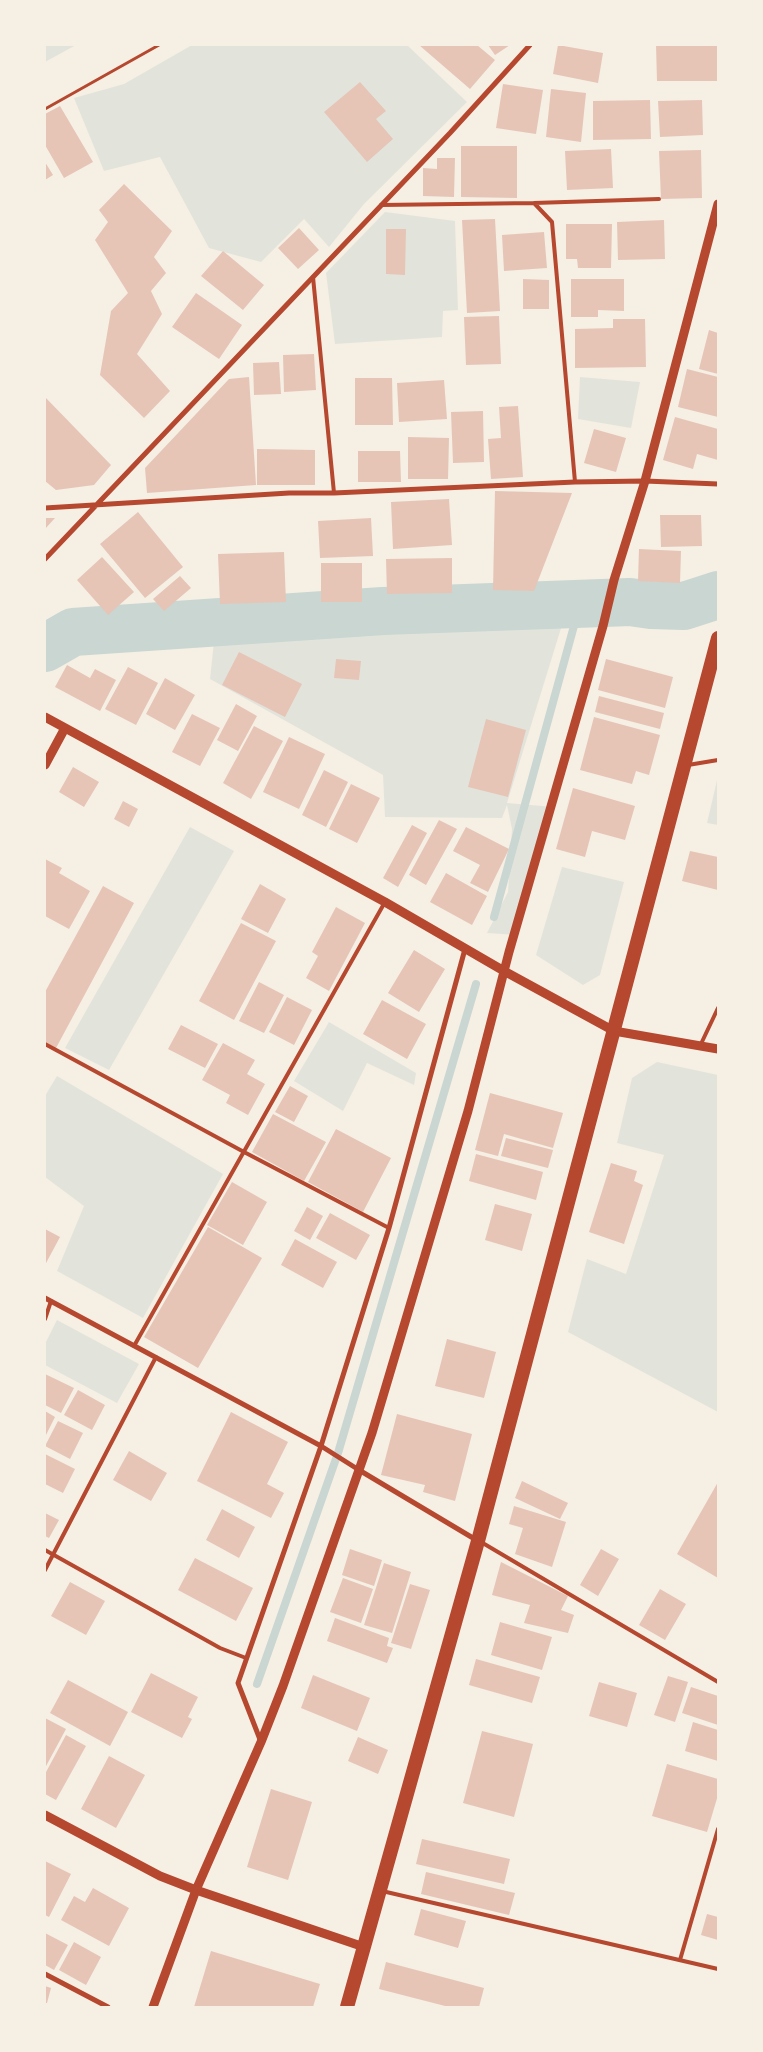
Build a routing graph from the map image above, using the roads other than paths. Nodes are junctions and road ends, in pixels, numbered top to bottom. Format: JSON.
{"nodes":[{"id":1,"x":530,"y":45,"type":"edge"},
{"id":2,"x":658,"y":199,"type":"dead end"},
{"id":3,"x":534,"y":203,"type":"junction"},
{"id":4,"x":718,"y":204,"type":"edge"},
{"id":5,"x":381,"y":205,"type":"junction"},
{"id":6,"x":313,"y":277,"type":"junction"},
{"id":7,"x":645,"y":481,"type":"junction"},
{"id":8,"x":575,"y":482,"type":"junction"},
{"id":9,"x":718,"y":484,"type":"edge"},
{"id":10,"x":334,"y":493,"type":"junction"},
{"id":11,"x":98,"y":505,"type":"junction"},
{"id":12,"x":45,"y":508,"type":"edge"},
{"id":13,"x":45,"y":558,"type":"edge"},
{"id":14,"x":718,"y":638,"type":"edge"},
{"id":15,"x":45,"y":717,"type":"edge"},
{"id":16,"x":65,"y":728,"type":"junction"},
{"id":17,"x":718,"y":760,"type":"edge"},
{"id":18,"x":45,"y":765,"type":"edge"},
{"id":19,"x":685,"y":765,"type":"junction"},
{"id":20,"x":385,"y":902,"type":"junction"},
{"id":21,"x":465,"y":949,"type":"junction"},
{"id":22,"x":504,"y":971,"type":"junction"},
{"id":23,"x":718,"y":1008,"type":"edge"},
{"id":24,"x":614,"y":1031,"type":"junction"},
{"id":25,"x":45,"y":1044,"type":"edge"},
{"id":26,"x":700,"y":1046,"type":"junction"},
{"id":27,"x":718,"y":1049,"type":"edge"},
{"id":28,"x":244,"y":1152,"type":"junction"},
{"id":29,"x":388,"y":1228,"type":"junction"},
{"id":30,"x":45,"y":1298,"type":"edge"},
{"id":31,"x":51,"y":1301,"type":"junction"},
{"id":32,"x":45,"y":1320,"type":"edge"},
{"id":33,"x":134,"y":1346,"type":"junction"},
{"id":34,"x":156,"y":1357,"type":"junction"},
{"id":35,"x":321,"y":1446,"type":"junction"},
{"id":36,"x":358,"y":1470,"type":"junction"},
{"id":37,"x":478,"y":1541,"type":"junction"},
{"id":38,"x":45,"y":1550,"type":"edge"},
{"id":39,"x":53,"y":1555,"type":"junction"},
{"id":40,"x":45,"y":1570,"type":"edge"},
{"id":41,"x":246,"y":1658,"type":"junction"},
{"id":42,"x":718,"y":1682,"type":"edge"},
{"id":43,"x":261,"y":1742,"type":"junction"},
{"id":44,"x":45,"y":1815,"type":"edge"},
{"id":45,"x":718,"y":1829,"type":"edge"},
{"id":46,"x":196,"y":1890,"type":"junction"},
{"id":47,"x":381,"y":1890,"type":"junction"},
{"id":48,"x":364,"y":1947,"type":"junction"},
{"id":49,"x":680,"y":1960,"type":"junction"},
{"id":50,"x":718,"y":1969,"type":"edge"},
{"id":51,"x":45,"y":1974,"type":"edge"},
{"id":52,"x":108,"y":2007,"type":"edge"},
{"id":53,"x":154,"y":2007,"type":"edge"},
{"id":54,"x":346,"y":2007,"type":"edge"}],
"edges":[{"from":1,"to":5,"type":"street"},
{"from":2,"to":3,"type":"lane"},
{"from":3,"to":5,"type":"lane"},
{"from":3,"to":8,"type":"lane"},
{"from":4,"to":7,"type":"street"},
{"from":5,"to":6,"type":"street"},
{"from":6,"to":10,"type":"lane"},
{"from":6,"to":11,"type":"street"},
{"from":7,"to":8,"type":"street"},
{"from":7,"to":9,"type":"street"},
{"from":7,"to":22,"type":"street"},
{"from":8,"to":10,"type":"street"},
{"from":10,"to":11,"type":"street"},
{"from":11,"to":12,"type":"street"},
{"from":11,"to":13,"type":"street"},
{"from":14,"to":19,"type":"highway"},
{"from":15,"to":16,"type":"street"},
{"from":16,"to":18,"type":"street"},
{"from":16,"to":20,"type":"street"},
{"from":17,"to":19,"type":"lane"},
{"from":19,"to":24,"type":"highway"},
{"from":20,"to":21,"type":"street"},
{"from":20,"to":28,"type":"lane"},
{"from":21,"to":22,"type":"street"},
{"from":21,"to":29,"type":"street"},
{"from":22,"to":24,"type":"street"},
{"from":22,"to":36,"type":"street"},
{"from":23,"to":26,"type":"lane"},
{"from":24,"to":26,"type":"street"},
{"from":24,"to":37,"type":"highway"},
{"from":25,"to":28,"type":"lane"},
{"from":26,"to":27,"type":"street"},
{"from":28,"to":29,"type":"lane"},
{"from":28,"to":33,"type":"lane"},
{"from":29,"to":35,"type":"street"},
{"from":30,"to":31,"type":"street"},
{"from":31,"to":32,"type":"lane"},
{"from":31,"to":33,"type":"street"},
{"from":33,"to":34,"type":"street"},
{"from":34,"to":35,"type":"street"},
{"from":34,"to":39,"type":"lane"},
{"from":35,"to":36,"type":"street"},
{"from":35,"to":41,"type":"street"},
{"from":36,"to":37,"type":"street"},
{"from":36,"to":43,"type":"street"},
{"from":37,"to":42,"type":"lane"},
{"from":37,"to":47,"type":"highway"},
{"from":38,"to":39,"type":"lane"},
{"from":39,"to":40,"type":"lane"},
{"from":39,"to":41,"type":"lane"},
{"from":41,"to":43,"type":"street"},
{"from":43,"to":46,"type":"street"},
{"from":44,"to":46,"type":"street"},
{"from":45,"to":49,"type":"lane"},
{"from":46,"to":48,"type":"street"},
{"from":46,"to":53,"type":"street"},
{"from":47,"to":48,"type":"highway"},
{"from":47,"to":49,"type":"lane"},
{"from":48,"to":54,"type":"highway"},
{"from":49,"to":50,"type":"lane"},
{"from":51,"to":52,"type":"street"}]}
